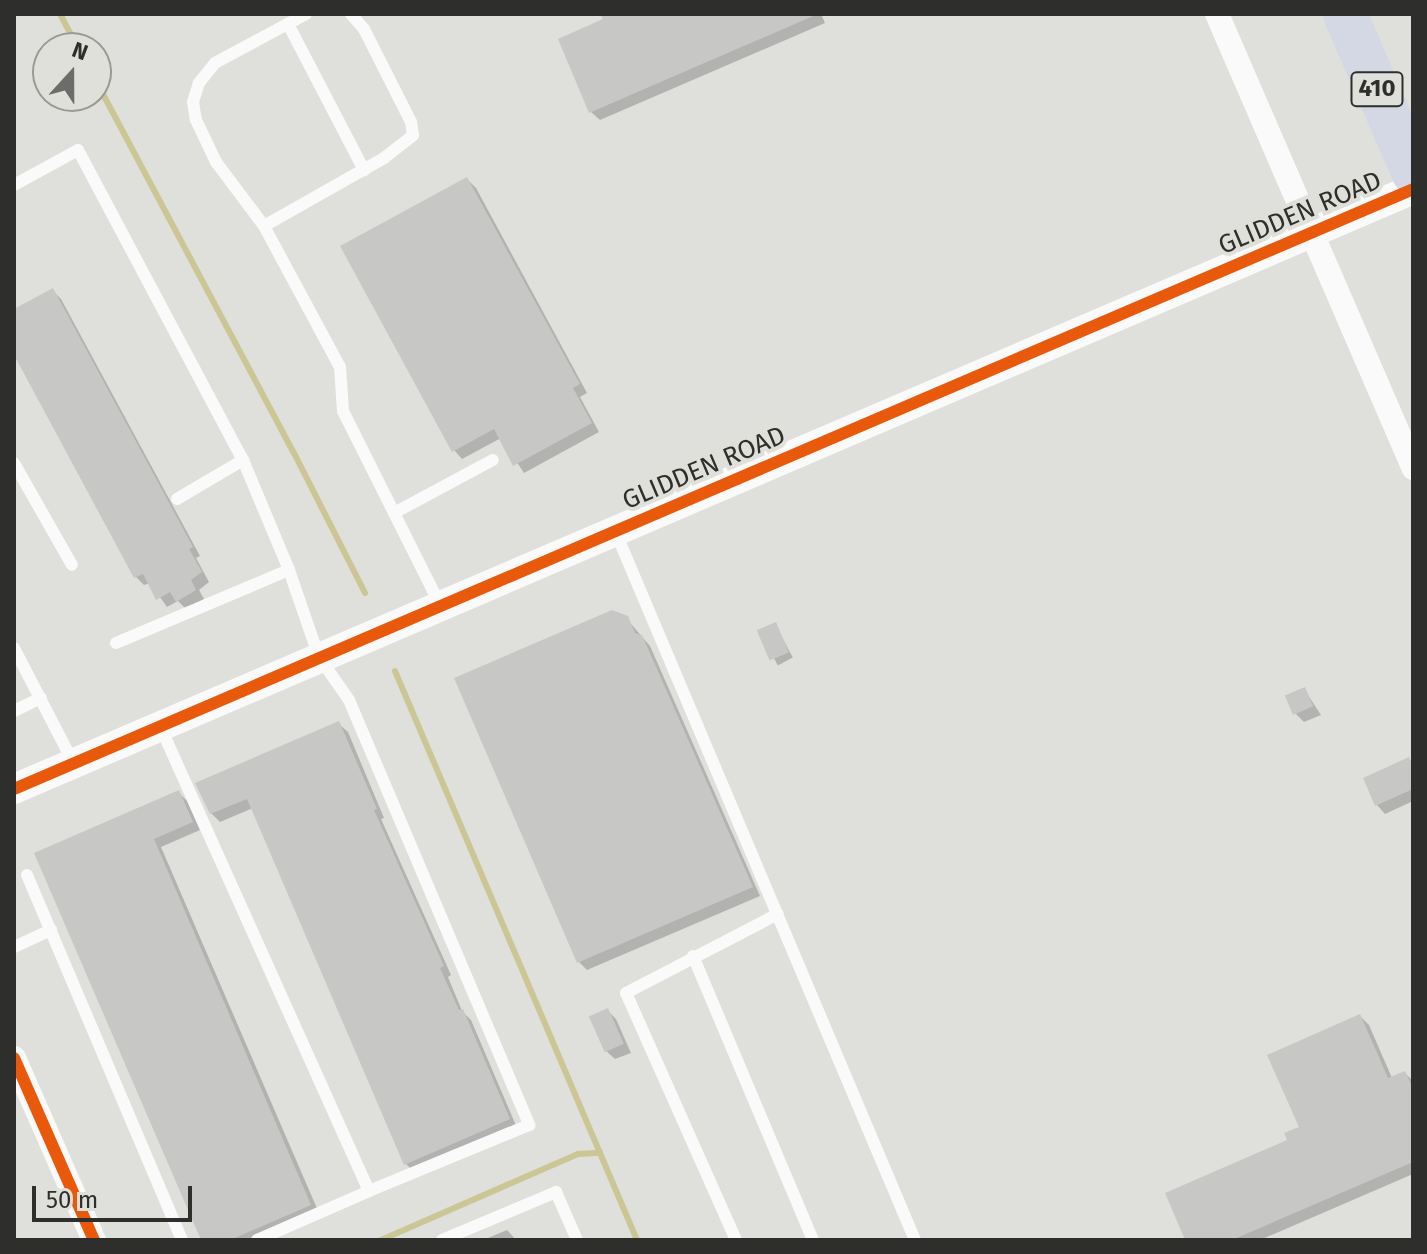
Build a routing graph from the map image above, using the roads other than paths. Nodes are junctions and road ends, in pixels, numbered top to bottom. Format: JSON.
{"nodes":[{"id":1,"x":306,"y":14,"type":"edge"},
{"id":2,"x":351,"y":14,"type":"edge"},
{"id":3,"x":1217,"y":14,"type":"edge"},
{"id":4,"x":1345,"y":14,"type":"edge"},
{"id":5,"x":288,"y":24,"type":"junction"},
{"id":6,"x":364,"y":170,"type":"junction"},
{"id":7,"x":1412,"y":175,"type":"edge"},
{"id":8,"x":14,"y":185,"type":"edge"},
{"id":9,"x":264,"y":226,"type":"junction"},
{"id":10,"x":1313,"y":232,"type":"junction"},
{"id":11,"x":243,"y":460,"type":"junction"},
{"id":12,"x":493,"y":460,"type":"dead end"},
{"id":13,"x":14,"y":463,"type":"edge"},
{"id":14,"x":1413,"y":468,"type":"edge"},
{"id":15,"x":177,"y":499,"type":"dead end"},
{"id":16,"x":394,"y":513,"type":"junction"},
{"id":17,"x":615,"y":530,"type":"junction"},
{"id":18,"x":72,"y":565,"type":"dead end"},
{"id":19,"x":289,"y":570,"type":"junction"},
{"id":20,"x":440,"y":605,"type":"junction"},
{"id":21,"x":116,"y":643,"type":"dead end"},
{"id":22,"x":14,"y":648,"type":"edge"},
{"id":23,"x":319,"y":657,"type":"junction"},
{"id":24,"x":41,"y":698,"type":"junction"},
{"id":25,"x":14,"y":711,"type":"edge"},
{"id":26,"x":160,"y":726,"type":"junction"},
{"id":27,"x":74,"y":763,"type":"junction"},
{"id":28,"x":14,"y":789,"type":"edge"},
{"id":29,"x":27,"y":875,"type":"dead end"},
{"id":30,"x":778,"y":914,"type":"junction"},
{"id":31,"x":51,"y":930,"type":"junction"},
{"id":32,"x":14,"y":947,"type":"edge"},
{"id":33,"x":693,"y":956,"type":"junction"},
{"id":34,"x":14,"y":1059,"type":"edge"},
{"id":35,"x":22,"y":1097,"type":"edge"},
{"id":36,"x":369,"y":1191,"type":"junction"},
{"id":37,"x":94,"y":1240,"type":"edge"},
{"id":38,"x":182,"y":1240,"type":"edge"},
{"id":39,"x":257,"y":1240,"type":"edge"},
{"id":40,"x":442,"y":1240,"type":"edge"},
{"id":41,"x":577,"y":1240,"type":"edge"},
{"id":42,"x":736,"y":1240,"type":"edge"},
{"id":43,"x":813,"y":1240,"type":"edge"},
{"id":44,"x":915,"y":1240,"type":"edge"}],
"edges":[{"from":1,"to":5,"type":"lane"},
{"from":2,"to":6,"type":"lane"},
{"from":3,"to":10,"type":"street"},
{"from":4,"to":7,"type":"highway","number":"410"},
{"from":5,"to":6,"type":"lane"},
{"from":5,"to":9,"type":"lane"},
{"from":6,"to":9,"type":"lane"},
{"from":7,"to":10,"type":"street","name":"GLIDDEN ROAD"},
{"from":8,"to":11,"type":"lane"},
{"from":9,"to":16,"type":"lane"},
{"from":10,"to":14,"type":"street"},
{"from":10,"to":17,"type":"street","name":"GLIDDEN ROAD"},
{"from":11,"to":15,"type":"lane"},
{"from":11,"to":19,"type":"lane"},
{"from":12,"to":16,"type":"lane"},
{"from":13,"to":18,"type":"lane"},
{"from":16,"to":20,"type":"lane"},
{"from":17,"to":20,"type":"street","name":"GLIDDEN ROAD"},
{"from":17,"to":30,"type":"lane"},
{"from":19,"to":21,"type":"lane"},
{"from":19,"to":23,"type":"lane"},
{"from":20,"to":23,"type":"street","name":"GLIDDEN ROAD"},
{"from":22,"to":24,"type":"lane"},
{"from":23,"to":26,"type":"street","name":"GLIDDEN ROAD"},
{"from":23,"to":36,"type":"lane"},
{"from":24,"to":25,"type":"lane"},
{"from":24,"to":27,"type":"lane"},
{"from":26,"to":27,"type":"street","name":"GLIDDEN ROAD"},
{"from":26,"to":36,"type":"lane"},
{"from":27,"to":28,"type":"street","name":"GLIDDEN ROAD"},
{"from":29,"to":31,"type":"lane"},
{"from":30,"to":33,"type":"lane"},
{"from":30,"to":44,"type":"lane"},
{"from":31,"to":32,"type":"lane"},
{"from":31,"to":38,"type":"lane"},
{"from":33,"to":42,"type":"lane"},
{"from":33,"to":43,"type":"lane"},
{"from":34,"to":35,"type":"street"},
{"from":35,"to":37,"type":"street"},
{"from":36,"to":39,"type":"lane"},
{"from":40,"to":41,"type":"lane"}]}
